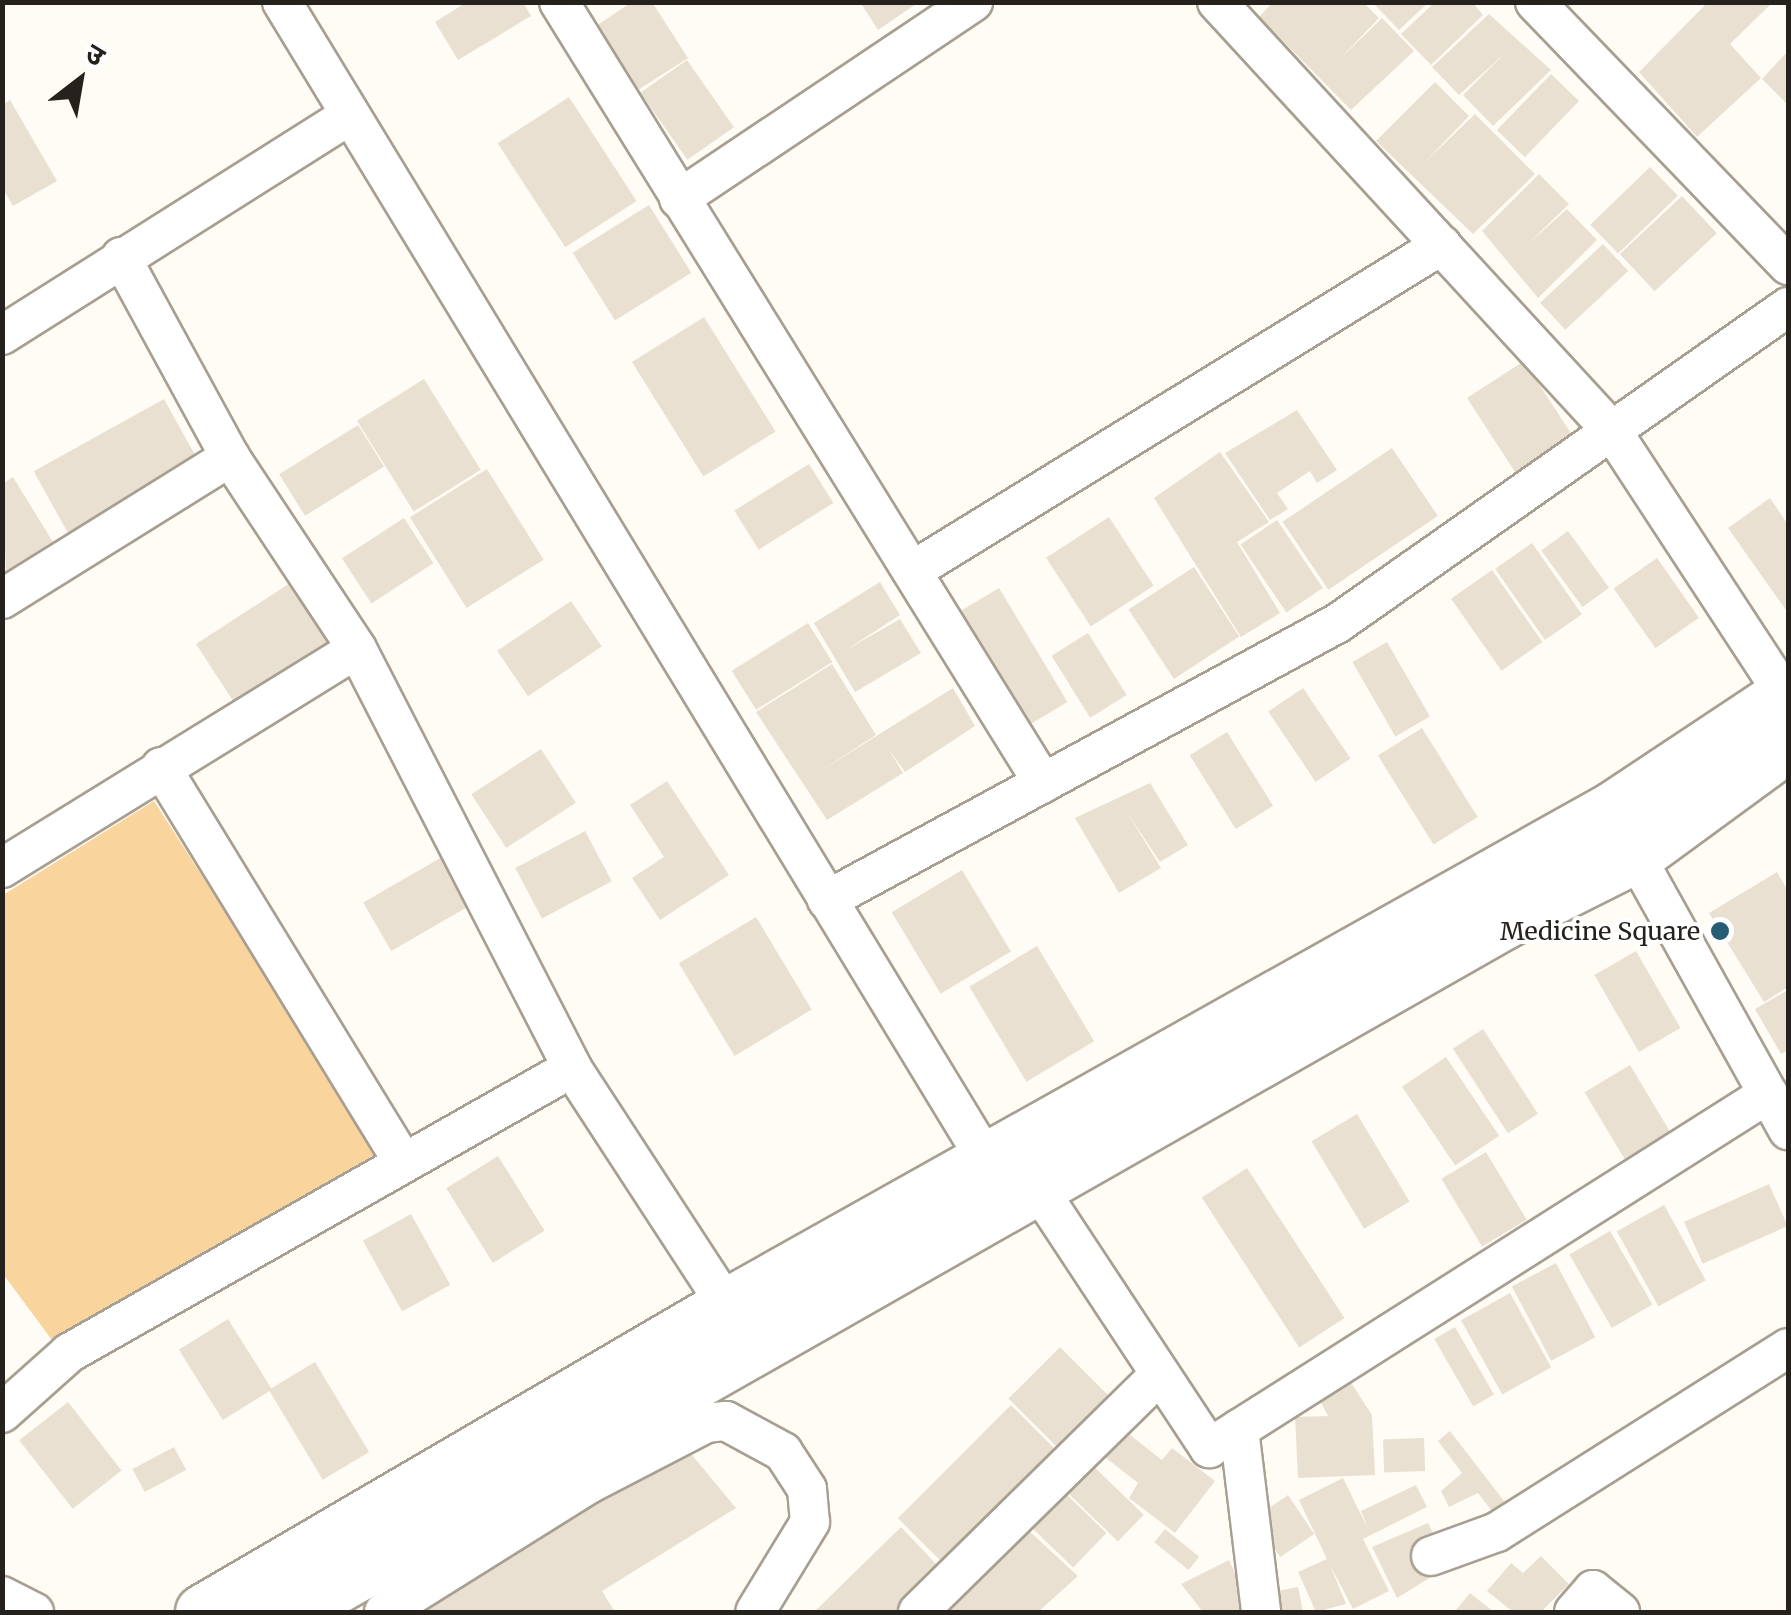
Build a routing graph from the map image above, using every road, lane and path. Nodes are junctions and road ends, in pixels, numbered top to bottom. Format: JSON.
{"nodes":[{"id":1,"x":282,"y":2,"type":"edge"},
{"id":2,"x":559,"y":2,"type":"edge"},
{"id":3,"x":973,"y":2,"type":"edge"},
{"id":4,"x":1218,"y":2,"type":"edge"},
{"id":5,"x":1535,"y":2,"type":"edge"},
{"id":6,"x":347,"y":118,"type":"junction"},
{"id":7,"x":679,"y":198,"type":"junction"},
{"id":8,"x":1442,"y":245,"type":"junction"},
{"id":9,"x":121,"y":257,"type":"junction"},
{"id":10,"x":1788,"y":264,"type":"edge"},
{"id":11,"x":1788,"y":307,"type":"edge"},
{"id":12,"x":2,"y":334,"type":"edge"},
{"id":13,"x":1612,"y":432,"type":"junction"},
{"id":14,"x":230,"y":457,"type":"junction"},
{"id":15,"x":912,"y":570,"type":"junction"},
{"id":16,"x":2,"y":600,"type":"edge"},
{"id":17,"x":357,"y":648,"type":"junction"},
{"id":18,"x":1787,"y":710,"type":"edge"},
{"id":19,"x":161,"y":768,"type":"junction"},
{"id":20,"x":1043,"y":783,"type":"junction"},
{"id":21,"x":1635,"y":855,"type":"junction"},
{"id":22,"x":2,"y":868,"type":"edge"},
{"id":23,"x":826,"y":900,"type":"junction"},
{"id":24,"x":572,"y":1068,"type":"junction"},
{"id":25,"x":1768,"y":1094,"type":"junction"},
{"id":26,"x":1788,"y":1130,"type":"edge"},
{"id":27,"x":403,"y":1162,"type":"junction"},
{"id":28,"x":1012,"y":1183,"type":"junction"},
{"id":29,"x":726,"y":1306,"type":"junction"},
{"id":30,"x":1788,"y":1348,"type":"edge"},
{"id":31,"x":1160,"y":1374,"type":"junction"},
{"id":32,"x":2,"y":1413,"type":"edge"},
{"id":33,"x":1239,"y":1430,"type":"junction"},
{"id":34,"x":581,"y":1467,"type":"junction"},
{"id":35,"x":1431,"y":1556,"type":"dead end"},
{"id":36,"x":2,"y":1596,"type":"edge"},
{"id":37,"x":34,"y":1612,"type":"edge"},
{"id":38,"x":204,"y":1612,"type":"edge"},
{"id":39,"x":289,"y":1612,"type":"edge"},
{"id":40,"x":384,"y":1612,"type":"edge"},
{"id":41,"x":755,"y":1612,"type":"edge"},
{"id":42,"x":918,"y":1612,"type":"edge"},
{"id":43,"x":1261,"y":1612,"type":"edge"},
{"id":44,"x":1574,"y":1612,"type":"edge"},
{"id":45,"x":1620,"y":1612,"type":"edge"}],
"edges":[{"from":1,"to":6,"type":"street"},
{"from":2,"to":7,"type":"street"},
{"from":3,"to":7,"type":"street"},
{"from":4,"to":8,"type":"street"},
{"from":5,"to":10,"type":"street"},
{"from":6,"to":9,"type":"street"},
{"from":6,"to":23,"type":"street"},
{"from":7,"to":15,"type":"street"},
{"from":8,"to":13,"type":"street"},
{"from":8,"to":15,"type":"street"},
{"from":9,"to":12,"type":"street"},
{"from":9,"to":14,"type":"street"},
{"from":11,"to":13,"type":"street"},
{"from":13,"to":18,"type":"street"},
{"from":13,"to":20,"type":"street"},
{"from":14,"to":16,"type":"street"},
{"from":14,"to":17,"type":"street"},
{"from":15,"to":20,"type":"street"},
{"from":17,"to":19,"type":"street"},
{"from":17,"to":24,"type":"street"},
{"from":18,"to":21,"type":"street"},
{"from":18,"to":28,"type":"street"},
{"from":19,"to":22,"type":"street"},
{"from":19,"to":27,"type":"street"},
{"from":20,"to":23,"type":"street"},
{"from":21,"to":25,"type":"street"},
{"from":21,"to":28,"type":"street"},
{"from":23,"to":28,"type":"street"},
{"from":24,"to":27,"type":"street"},
{"from":24,"to":29,"type":"street"},
{"from":25,"to":26,"type":"street"},
{"from":25,"to":33,"type":"street"},
{"from":27,"to":32,"type":"street"},
{"from":28,"to":29,"type":"street"},
{"from":28,"to":31,"type":"street"},
{"from":28,"to":34,"type":"street"},
{"from":29,"to":38,"type":"street"},
{"from":30,"to":35,"type":"street"},
{"from":31,"to":33,"type":"street"},
{"from":31,"to":42,"type":"street"},
{"from":33,"to":43,"type":"street"},
{"from":34,"to":39,"type":"street"},
{"from":34,"to":40,"type":"street"},
{"from":34,"to":41,"type":"street"},
{"from":36,"to":37,"type":"street"},
{"from":44,"to":45,"type":"street"}]}
